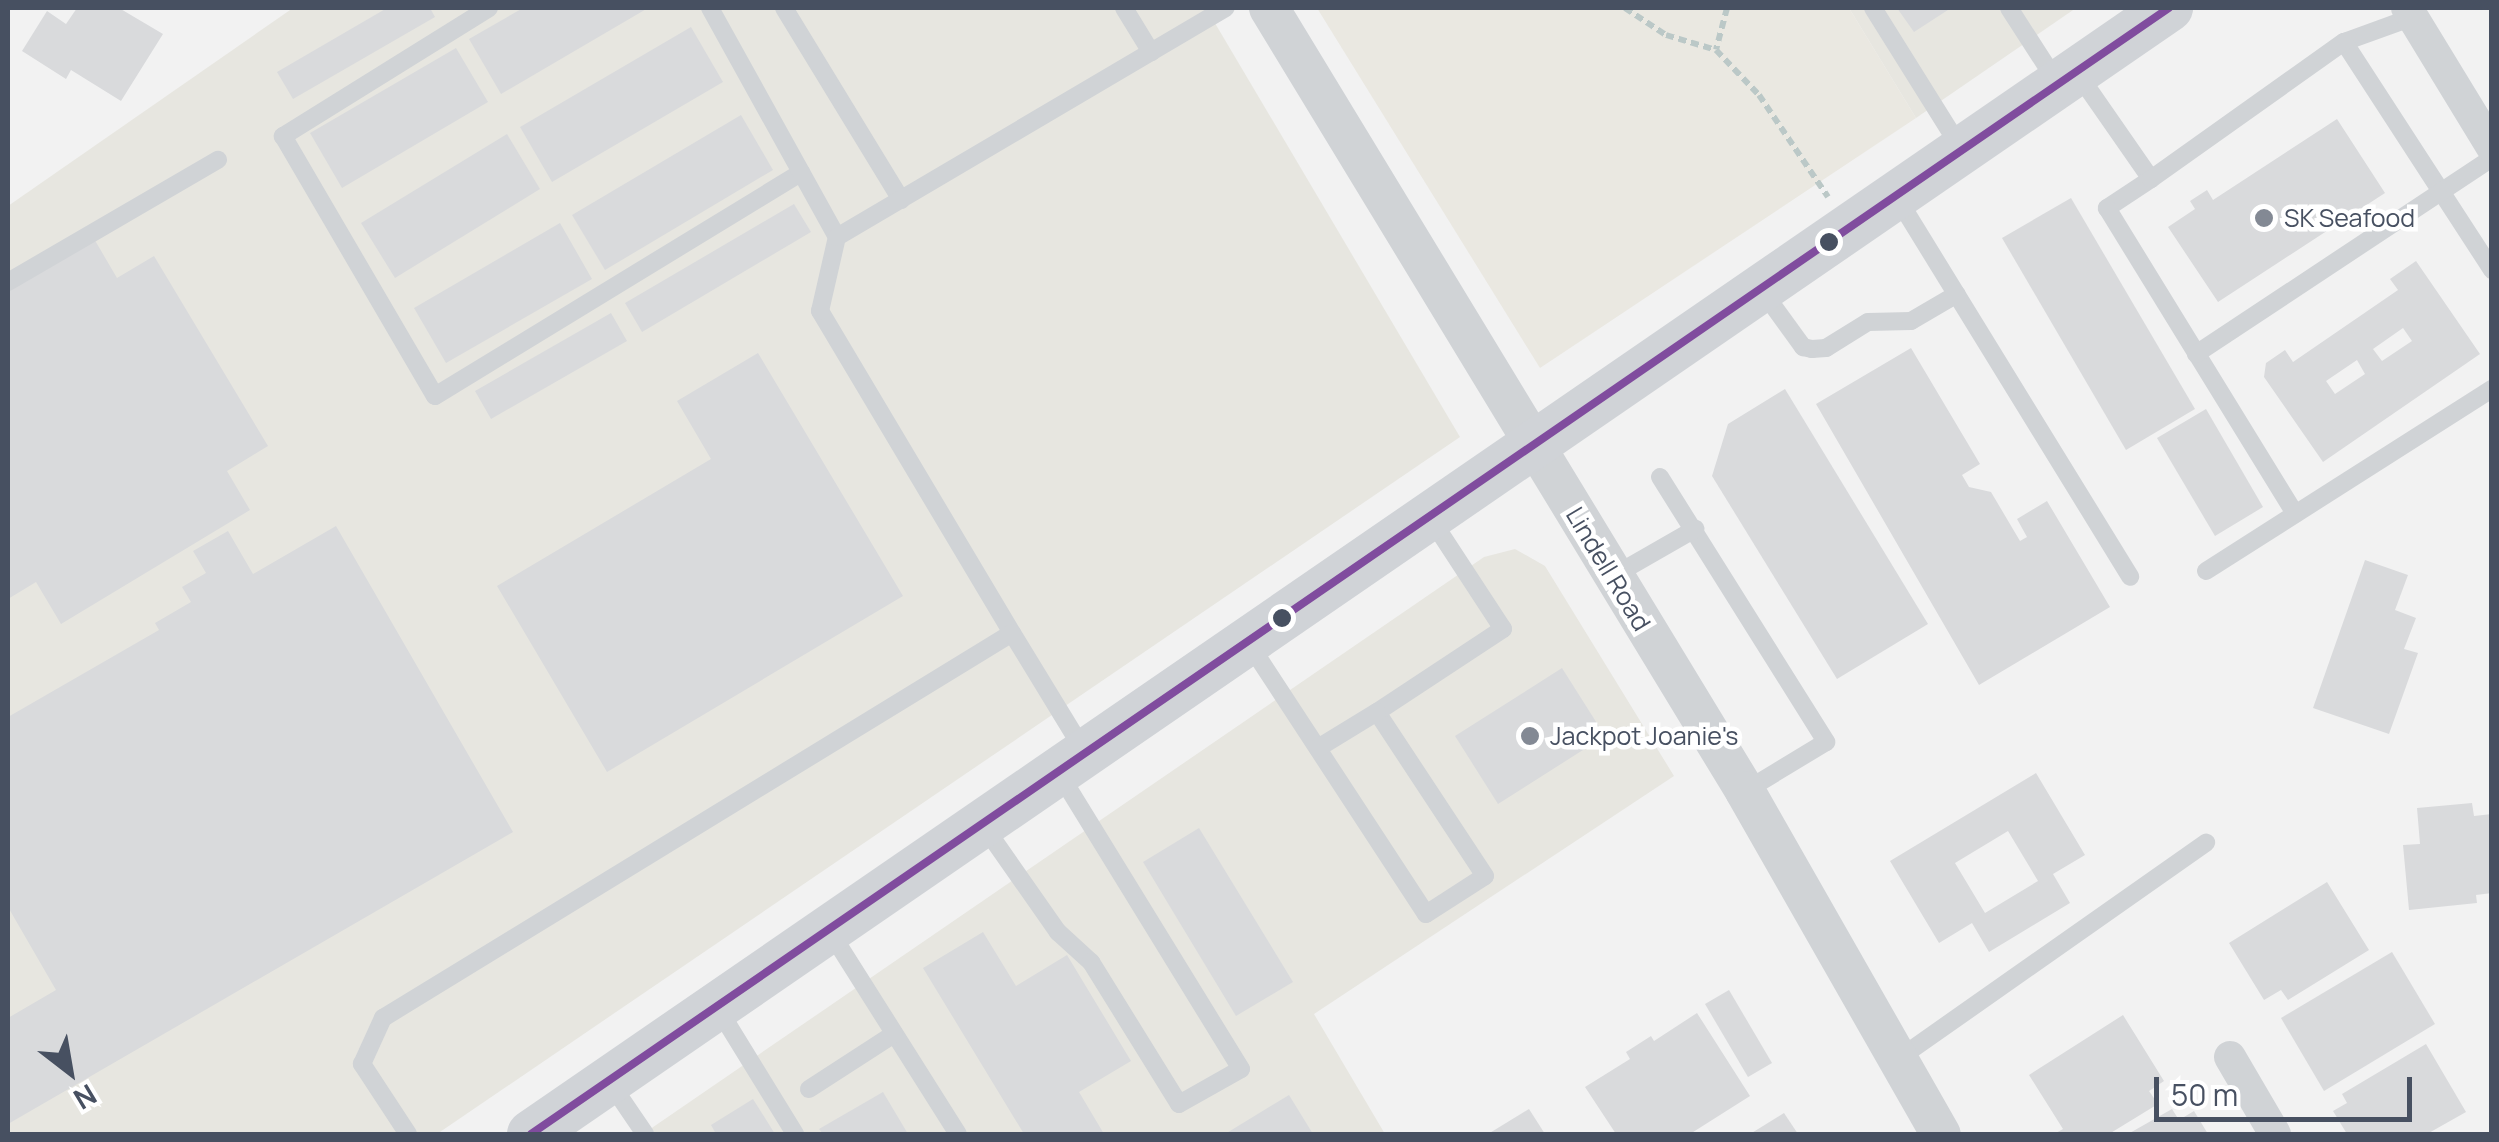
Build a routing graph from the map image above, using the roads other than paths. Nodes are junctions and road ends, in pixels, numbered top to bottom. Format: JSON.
{"nodes":[{"id":1,"x":489,"y":8,"type":"edge"},
{"id":2,"x":710,"y":8,"type":"edge"},
{"id":3,"x":784,"y":8,"type":"edge"},
{"id":4,"x":1124,"y":8,"type":"edge"},
{"id":5,"x":1225,"y":8,"type":"edge"},
{"id":6,"x":1269,"y":8,"type":"edge"},
{"id":7,"x":1873,"y":8,"type":"edge"},
{"id":8,"x":2009,"y":8,"type":"edge"},
{"id":9,"x":2169,"y":8,"type":"edge"},
{"id":10,"x":2410,"y":12,"type":"edge"},
{"id":11,"x":2344,"y":42,"type":"junction"},
{"id":12,"x":1150,"y":52,"type":"junction"},
{"id":13,"x":2067,"y":78,"type":"junction"},
{"id":14,"x":2492,"y":148,"type":"edge"},
{"id":15,"x":1962,"y":150,"type":"junction"},
{"id":16,"x":2492,"y":158,"type":"edge"},
{"id":17,"x":218,"y":160,"type":"dead end"},
{"id":18,"x":801,"y":173,"type":"junction"},
{"id":19,"x":2151,"y":178,"type":"junction"},
{"id":20,"x":2441,"y":191,"type":"junction"},
{"id":21,"x":1896,"y":196,"type":"junction"},
{"id":22,"x":900,"y":200,"type":"junction"},
{"id":23,"x":836,"y":237,"type":"junction"},
{"id":24,"x":2492,"y":270,"type":"edge"},
{"id":25,"x":8,"y":282,"type":"edge"},
{"id":26,"x":1761,"y":289,"type":"junction"},
{"id":27,"x":1957,"y":294,"type":"junction"},
{"id":28,"x":2196,"y":354,"type":"junction"},
{"id":29,"x":2492,"y":389,"type":"edge"},
{"id":30,"x":1533,"y":446,"type":"junction"},
{"id":31,"x":1660,"y":478,"type":"dead end"},
{"id":32,"x":2295,"y":514,"type":"junction"},
{"id":33,"x":1430,"y":517,"type":"junction"},
{"id":34,"x":1695,"y":529,"type":"junction"},
{"id":35,"x":2206,"y":571,"type":"dead end"},
{"id":36,"x":1612,"y":577,"type":"junction"},
{"id":37,"x":2130,"y":577,"type":"dead end"},
{"id":38,"x":1012,"y":634,"type":"junction"},
{"id":39,"x":1248,"y":642,"type":"junction"},
{"id":40,"x":1377,"y":712,"type":"junction"},
{"id":41,"x":1318,"y":748,"type":"junction"},
{"id":42,"x":1072,"y":763,"type":"junction"},
{"id":43,"x":1745,"y":792,"type":"junction"},
{"id":44,"x":982,"y":825,"type":"junction"},
{"id":45,"x":2206,"y":843,"type":"dead end"},
{"id":46,"x":828,"y":930,"type":"junction"},
{"id":47,"x":717,"y":1007,"type":"junction"},
{"id":48,"x":894,"y":1034,"type":"junction"},
{"id":49,"x":1901,"y":1057,"type":"junction"},
{"id":50,"x":2230,"y":1057,"type":"dead end"},
{"id":51,"x":609,"y":1081,"type":"junction"},
{"id":52,"x":809,"y":1089,"type":"dead end"},
{"id":53,"x":408,"y":1134,"type":"edge"},
{"id":54,"x":531,"y":1134,"type":"edge"},
{"id":55,"x":644,"y":1134,"type":"edge"},
{"id":56,"x":794,"y":1134,"type":"edge"},
{"id":57,"x":958,"y":1134,"type":"edge"},
{"id":58,"x":1941,"y":1134,"type":"edge"},
{"id":59,"x":2274,"y":1134,"type":"edge"}],
"edges":[{"from":1,"to":18,"type":"lane"},
{"from":2,"to":18,"type":"lane"},
{"from":3,"to":22,"type":"lane"},
{"from":4,"to":12,"type":"lane"},
{"from":5,"to":12,"type":"lane"},
{"from":6,"to":30,"type":"street","name":"Lindell Road"},
{"from":7,"to":15,"type":"lane"},
{"from":8,"to":13,"type":"lane"},
{"from":9,"to":13,"type":"main road"},
{"from":10,"to":11,"type":"lane"},
{"from":10,"to":14,"type":"street"},
{"from":11,"to":19,"type":"lane"},
{"from":11,"to":20,"type":"lane"},
{"from":12,"to":22,"type":"lane"},
{"from":13,"to":15,"type":"main road"},
{"from":13,"to":19,"type":"lane"},
{"from":15,"to":21,"type":"main road"},
{"from":16,"to":20,"type":"lane"},
{"from":17,"to":25,"type":"lane"},
{"from":18,"to":23,"type":"lane"},
{"from":19,"to":28,"type":"lane"},
{"from":20,"to":24,"type":"lane"},
{"from":20,"to":28,"type":"lane"},
{"from":21,"to":26,"type":"main road"},
{"from":21,"to":27,"type":"lane"},
{"from":22,"to":23,"type":"lane"},
{"from":23,"to":38,"type":"lane"},
{"from":26,"to":27,"type":"lane"},
{"from":26,"to":30,"type":"main road"},
{"from":27,"to":37,"type":"lane"},
{"from":28,"to":32,"type":"lane"},
{"from":29,"to":32,"type":"lane"},
{"from":30,"to":33,"type":"main road"},
{"from":30,"to":36,"type":"street","name":"Lindell Road"},
{"from":31,"to":34,"type":"lane"},
{"from":32,"to":35,"type":"lane"},
{"from":33,"to":39,"type":"main road"},
{"from":33,"to":40,"type":"lane"},
{"from":34,"to":36,"type":"lane"},
{"from":34,"to":43,"type":"lane"},
{"from":36,"to":43,"type":"street","name":"Lindell Road"},
{"from":38,"to":42,"type":"lane"},
{"from":38,"to":53,"type":"lane"},
{"from":39,"to":41,"type":"lane"},
{"from":39,"to":42,"type":"main road"},
{"from":40,"to":41,"type":"lane"},
{"from":40,"to":41,"type":"lane"},
{"from":42,"to":44,"type":"main road"},
{"from":42,"to":44,"type":"lane"},
{"from":43,"to":49,"type":"street","name":"Lindell Road"},
{"from":44,"to":46,"type":"main road"},
{"from":45,"to":49,"type":"lane"},
{"from":46,"to":47,"type":"main road"},
{"from":46,"to":48,"type":"lane"},
{"from":47,"to":51,"type":"main road"},
{"from":47,"to":56,"type":"lane"},
{"from":48,"to":52,"type":"lane"},
{"from":48,"to":57,"type":"lane"},
{"from":49,"to":58,"type":"street","name":"Lindell Road"},
{"from":50,"to":59,"type":"street"},
{"from":51,"to":54,"type":"main road"},
{"from":51,"to":55,"type":"lane"}]}
